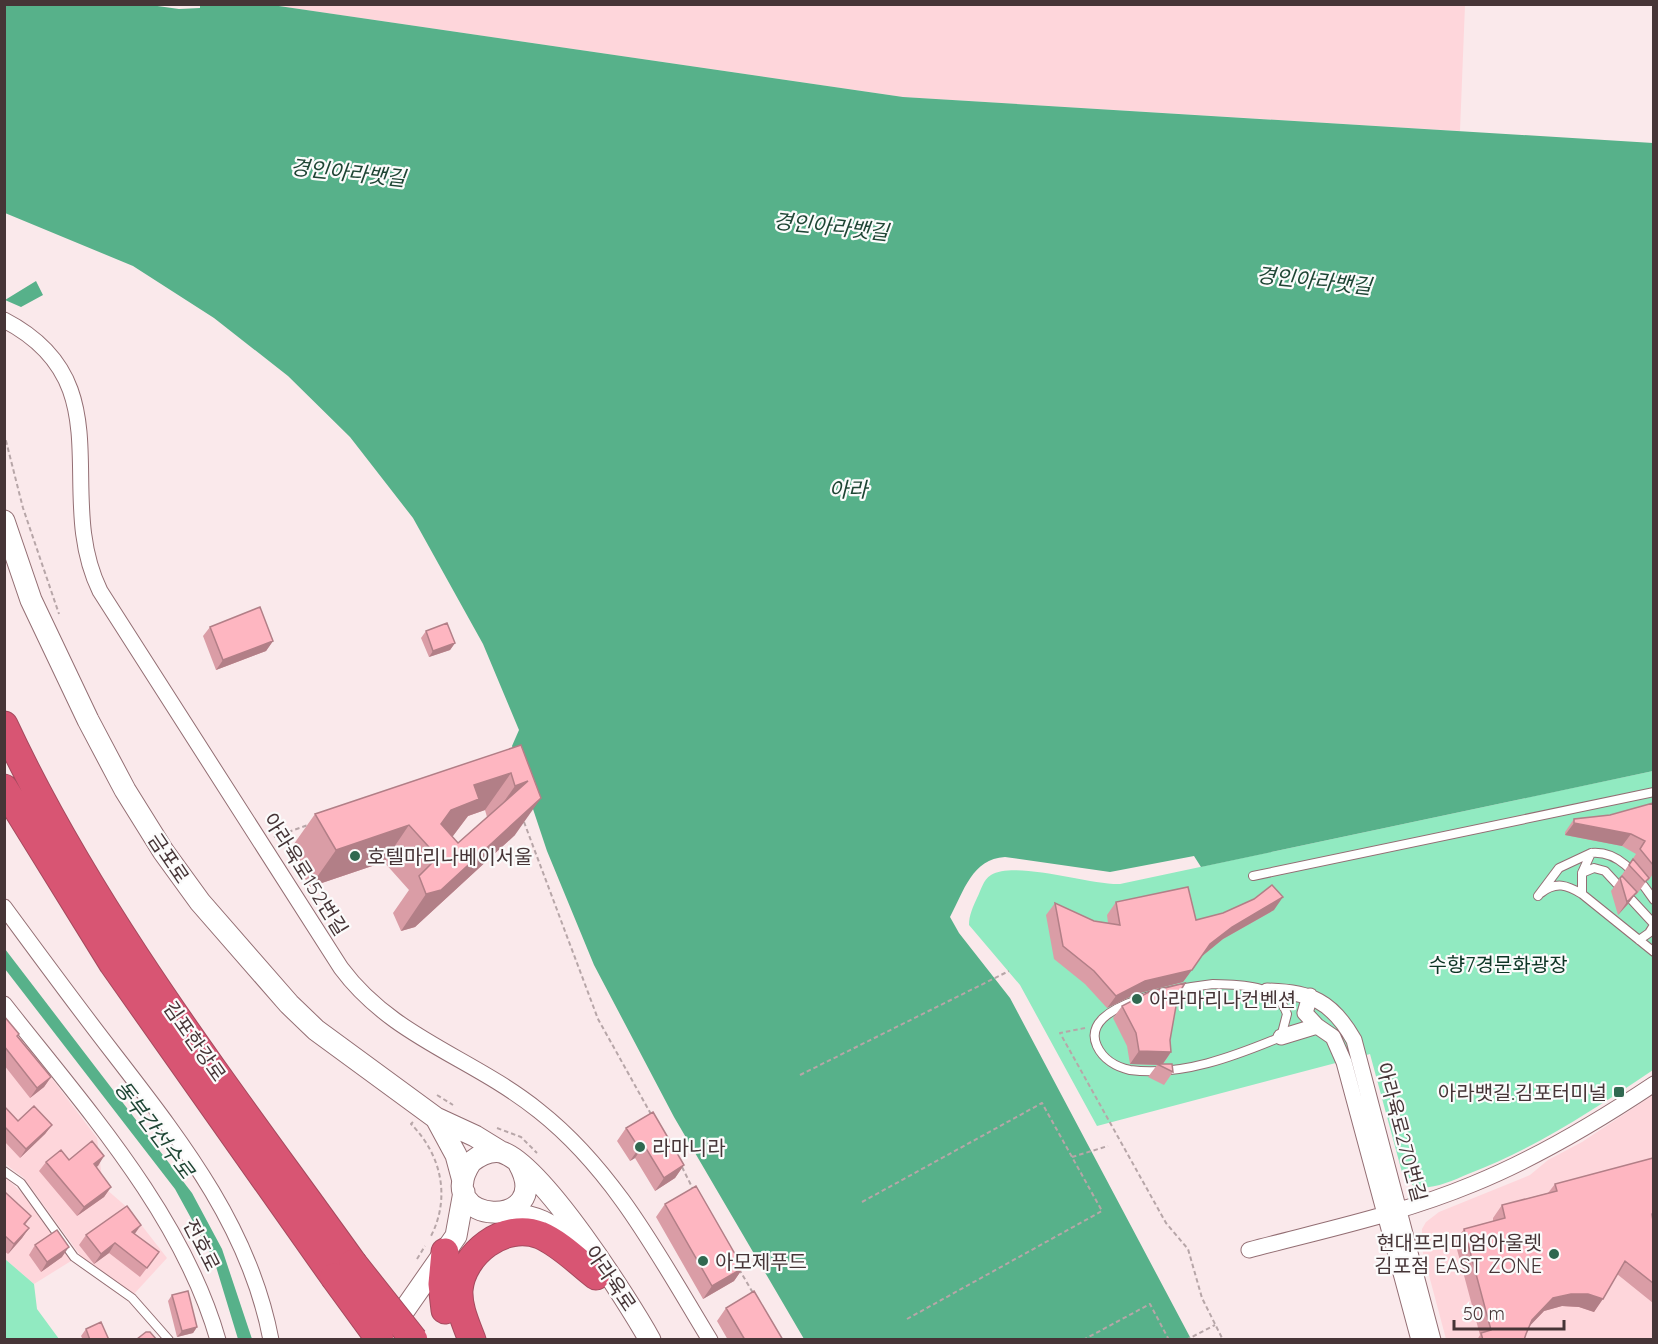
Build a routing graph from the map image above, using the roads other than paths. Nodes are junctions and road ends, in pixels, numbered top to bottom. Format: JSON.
{"nodes":[{"id":1,"x":4,"y":320,"type":"edge"},
{"id":2,"x":4,"y":522,"type":"edge"},
{"id":3,"x":4,"y":725,"type":"edge"},
{"id":4,"x":4,"y":788,"type":"edge"},
{"id":5,"x":1653,"y":792,"type":"edge"},
{"id":6,"x":1591,"y":853,"type":"junction"},
{"id":7,"x":1582,"y":873,"type":"junction"},
{"id":8,"x":1253,"y":876,"type":"dead end"},
{"id":9,"x":1582,"y":894,"type":"junction"},
{"id":10,"x":1653,"y":900,"type":"edge"},
{"id":11,"x":4,"y":907,"type":"edge"},
{"id":12,"x":1653,"y":924,"type":"edge"},
{"id":13,"x":1639,"y":940,"type":"junction"},
{"id":14,"x":1653,"y":952,"type":"edge"},
{"id":15,"x":1268,"y":991,"type":"junction"},
{"id":16,"x":1310,"y":996,"type":"junction"},
{"id":17,"x":4,"y":1004,"type":"edge"},
{"id":18,"x":1317,"y":1026,"type":"junction"},
{"id":19,"x":1281,"y":1036,"type":"junction"},
{"id":20,"x":1354,"y":1040,"type":"junction"},
{"id":21,"x":1338,"y":1048,"type":"junction"},
{"id":22,"x":1653,"y":1084,"type":"edge"},
{"id":23,"x":436,"y":1118,"type":"junction"},
{"id":24,"x":501,"y":1152,"type":"junction"},
{"id":25,"x":519,"y":1164,"type":"junction"},
{"id":26,"x":4,"y":1171,"type":"edge"},
{"id":27,"x":464,"y":1186,"type":"junction"},
{"id":28,"x":1393,"y":1211,"type":"junction"},
{"id":29,"x":500,"y":1214,"type":"junction"},
{"id":30,"x":450,"y":1244,"type":"junction"},
{"id":31,"x":1249,"y":1250,"type":"dead end"},
{"id":32,"x":344,"y":1270,"type":"junction"},
{"id":33,"x":596,"y":1276,"type":"junction"},
{"id":34,"x":169,"y":1340,"type":"edge"},
{"id":35,"x":218,"y":1340,"type":"edge"},
{"id":36,"x":271,"y":1340,"type":"edge"},
{"id":37,"x":382,"y":1340,"type":"edge"},
{"id":38,"x":414,"y":1340,"type":"edge"},
{"id":39,"x":462,"y":1340,"type":"edge"},
{"id":40,"x":472,"y":1340,"type":"edge"},
{"id":41,"x":635,"y":1340,"type":"edge"},
{"id":42,"x":650,"y":1340,"type":"edge"},
{"id":43,"x":710,"y":1340,"type":"edge"},
{"id":44,"x":1419,"y":1340,"type":"edge"},
{"id":45,"x":1433,"y":1340,"type":"edge"}],
"edges":[{"from":1,"to":43,"type":"street","name":"아라육로152번길"},
{"from":2,"to":23,"type":"main road","name":"금포로"},
{"from":3,"to":32,"type":"highway","name":"김포한강로"},
{"from":4,"to":32,"type":"highway","name":"김포한강로"},
{"from":5,"to":8,"type":"lane"},
{"from":6,"to":7,"type":"lane"},
{"from":6,"to":9,"type":"lane"},
{"from":6,"to":10,"type":"lane"},
{"from":7,"to":9,"type":"lane"},
{"from":7,"to":12,"type":"lane"},
{"from":9,"to":13,"type":"lane"},
{"from":11,"to":36,"type":"street"},
{"from":12,"to":13,"type":"lane"},
{"from":13,"to":14,"type":"lane"},
{"from":15,"to":16,"type":"street","name":"아라육로270번길"},
{"from":15,"to":19,"type":"lane"},
{"from":15,"to":19,"type":"lane"},
{"from":16,"to":18,"type":"street"},
{"from":16,"to":20,"type":"street","name":"아라육로270번길"},
{"from":17,"to":35,"type":"street","name":"전호로"},
{"from":18,"to":19,"type":"street"},
{"from":18,"to":21,"type":"street","name":"아라육로270번길"},
{"from":20,"to":21,"type":"street"},
{"from":20,"to":28,"type":"street","name":"아라육로270번길"},
{"from":21,"to":28,"type":"street","name":"아라육로270번길"},
{"from":22,"to":28,"type":"street"},
{"from":23,"to":24,"type":"main road"},
{"from":23,"to":27,"type":"main road"},
{"from":24,"to":25,"type":"main road"},
{"from":24,"to":27,"type":"main road"},
{"from":25,"to":29,"type":"main road"},
{"from":25,"to":42,"type":"main road","name":"아라육로"},
{"from":26,"to":34,"type":"lane"},
{"from":27,"to":29,"type":"main road"},
{"from":27,"to":30,"type":"main road"},
{"from":28,"to":31,"type":"street"},
{"from":28,"to":44,"type":"street","name":"아라육로270번길"},
{"from":28,"to":45,"type":"street","name":"아라육로270번길"},
{"from":29,"to":30,"type":"main road"},
{"from":29,"to":33,"type":"main road","name":"아라육로"},
{"from":30,"to":37,"type":"main road"},
{"from":30,"to":39,"type":"highway"},
{"from":32,"to":37,"type":"highway","name":"김포한강로","bridge":true},
{"from":32,"to":38,"type":"highway","name":"김포한강로","bridge":true},
{"from":33,"to":40,"type":"highway"},
{"from":33,"to":41,"type":"main road","name":"아라육로"}]}
